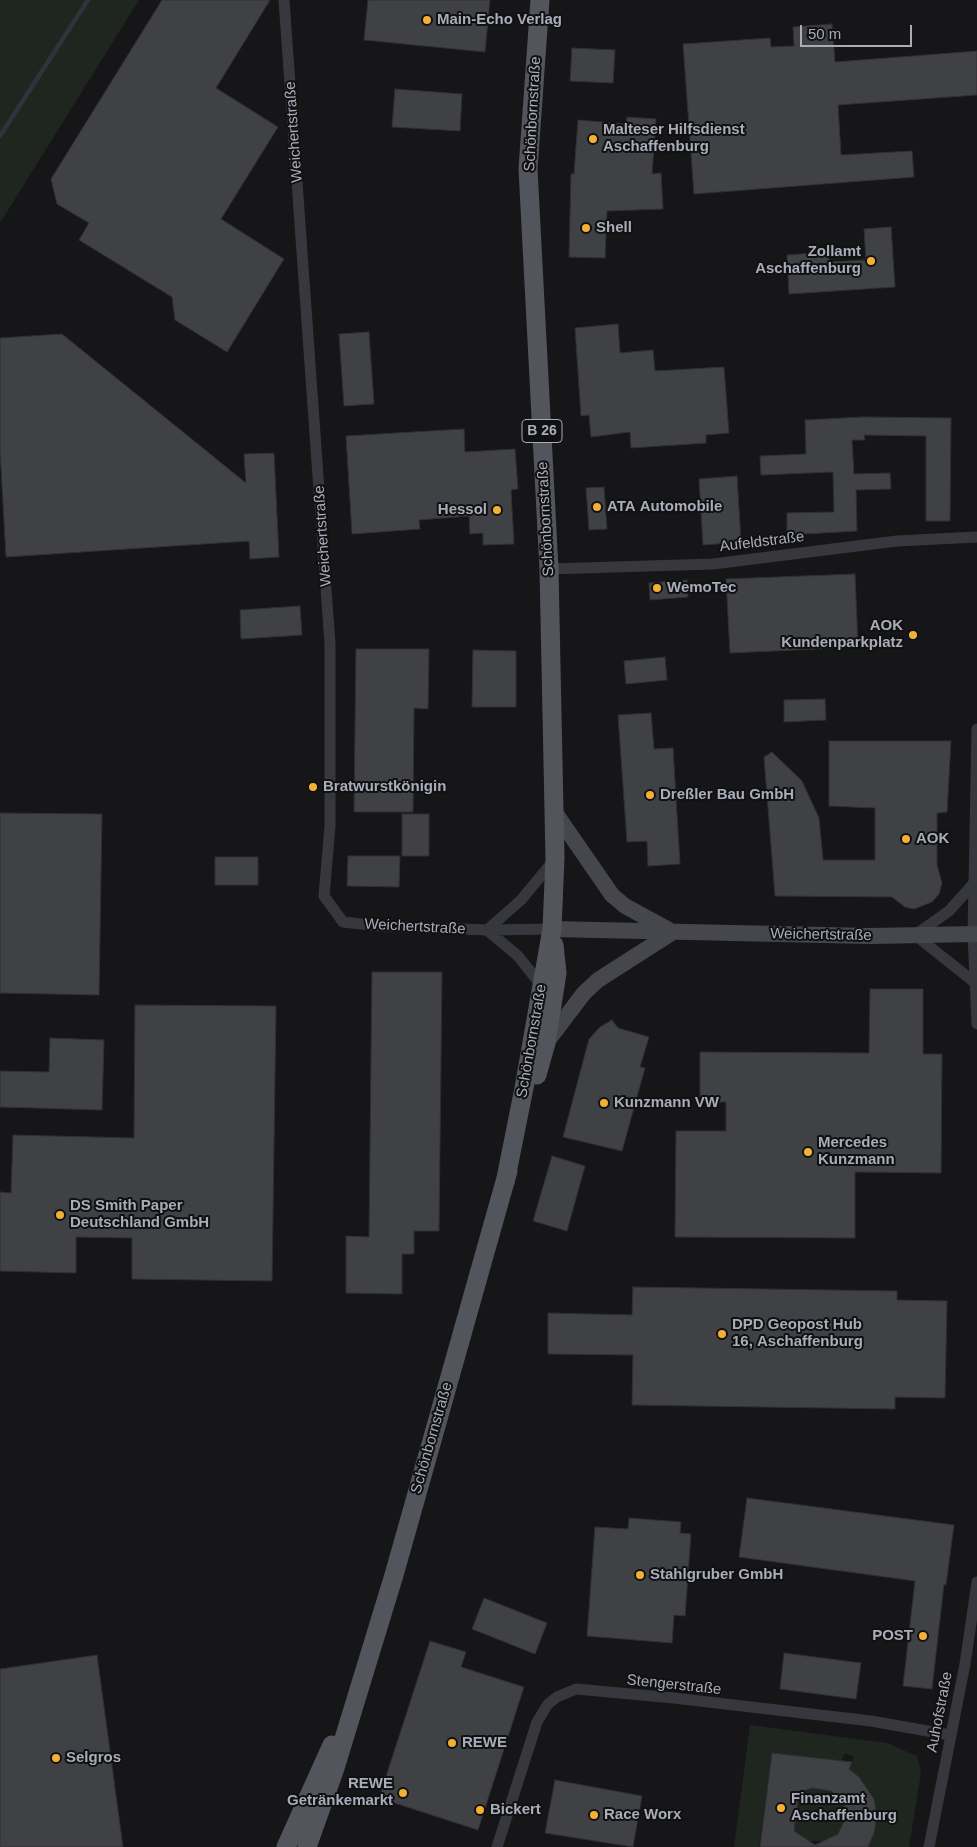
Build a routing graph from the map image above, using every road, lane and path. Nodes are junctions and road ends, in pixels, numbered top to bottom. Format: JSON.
{"nodes":[{"id":1,"x":284,"y":0,"type":"edge"},
{"id":2,"x":540,"y":0,"type":"edge"},
{"id":3,"x":977,"y":537,"type":"edge"},
{"id":4,"x":549,"y":569,"type":"junction"},
{"id":5,"x":977,"y":729,"type":"edge"},
{"id":6,"x":556,"y":814,"type":"junction"},
{"id":7,"x":555,"y":858,"type":"junction"},
{"id":8,"x":976,"y":883,"type":"edge"},
{"id":9,"x":552,"y":929,"type":"junction"},
{"id":10,"x":487,"y":930,"type":"junction"},
{"id":11,"x":673,"y":932,"type":"junction"},
{"id":12,"x":975,"y":934,"type":"edge"},
{"id":13,"x":915,"y":935,"type":"junction"},
{"id":14,"x":976,"y":980,"type":"edge"},
{"id":15,"x":542,"y":985,"type":"junction"},
{"id":16,"x":977,"y":1024,"type":"edge"},
{"id":17,"x":546,"y":1042,"type":"junction"},
{"id":18,"x":505,"y":1182,"type":"junction"},
{"id":19,"x":977,"y":1582,"type":"edge"},
{"id":20,"x":358,"y":1693,"type":"junction"},
{"id":21,"x":950,"y":1735,"type":"junction"},
{"id":22,"x":286,"y":1847,"type":"edge"},
{"id":23,"x":307,"y":1847,"type":"edge"},
{"id":24,"x":497,"y":1847,"type":"edge"},
{"id":25,"x":929,"y":1847,"type":"edge"}],
"edges":[{"from":1,"to":10,"type":"street","name":"Weichertstraße"},
{"from":2,"to":4,"type":"main road","name":"Schönbornstraße","number":"B 26"},
{"from":3,"to":4,"type":"street","name":"Aufeldstraße"},
{"from":4,"to":6,"type":"main road","name":"Schönbornstraße","number":"B 26"},
{"from":5,"to":8,"type":"street"},
{"from":6,"to":7,"type":"main road","name":"Schönbornstraße","number":"B 26"},
{"from":6,"to":11,"type":"main road"},
{"from":7,"to":9,"type":"main road","name":"Schönbornstraße","number":"B 26"},
{"from":7,"to":10,"type":"street"},
{"from":8,"to":12,"type":"street"},
{"from":8,"to":13,"type":"street"},
{"from":9,"to":10,"type":"street","name":"Weichertstraße"},
{"from":9,"to":11,"type":"main road","name":"Weichertstraße"},
{"from":9,"to":15,"type":"main road","name":"Schönbornstraße"},
{"from":9,"to":17,"type":"main road","name":"Schönbornstraße"},
{"from":10,"to":15,"type":"street","name":"Weichertstraße"},
{"from":11,"to":13,"type":"main road","name":"Weichertstraße"},
{"from":11,"to":17,"type":"main road"},
{"from":12,"to":13,"type":"main road","name":"Weichertstraße"},
{"from":12,"to":14,"type":"street"},
{"from":13,"to":14,"type":"street"},
{"from":14,"to":16,"type":"street"},
{"from":15,"to":18,"type":"main road","name":"Schönbornstraße"},
{"from":17,"to":18,"type":"main road","name":"Schönbornstraße"},
{"from":18,"to":20,"type":"main road","name":"Schönbornstraße"},
{"from":19,"to":21,"type":"street","name":"Auhofstraße"},
{"from":20,"to":22,"type":"main road","name":"Schönbornstraße"},
{"from":20,"to":23,"type":"main road","name":"Schönbornstraße"},
{"from":21,"to":24,"type":"street","name":"Stengerstraße"},
{"from":21,"to":25,"type":"street","name":"Auhofstraße"}]}
